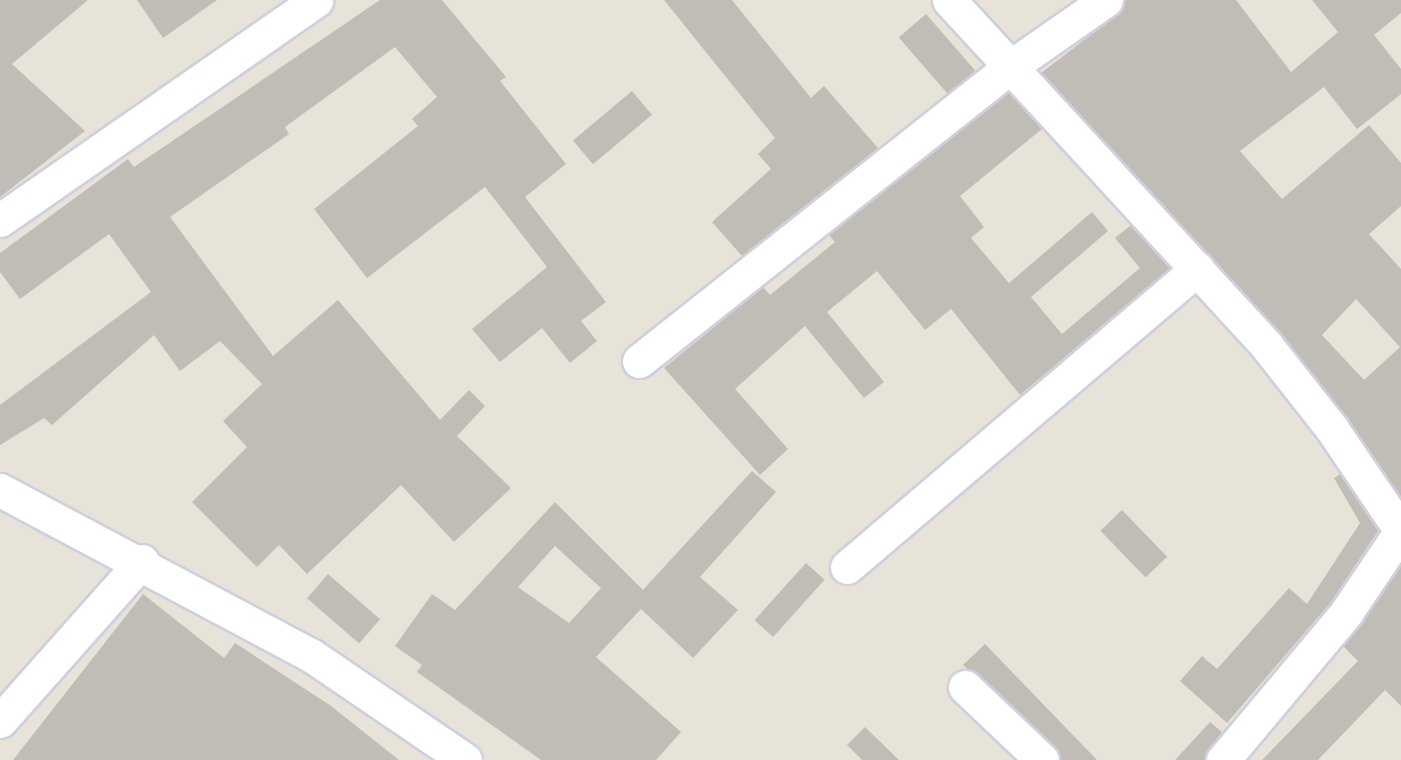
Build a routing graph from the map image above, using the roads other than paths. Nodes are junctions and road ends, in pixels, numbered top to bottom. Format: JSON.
{"nodes":[{"id":1,"x":316,"y":0,"type":"edge"},
{"id":2,"x":949,"y":0,"type":"edge"},
{"id":3,"x":1106,"y":0,"type":"edge"},
{"id":4,"x":1010,"y":67,"type":"junction"},
{"id":5,"x":0,"y":220,"type":"edge"},
{"id":6,"x":1197,"y":269,"type":"junction"},
{"id":7,"x":639,"y":361,"type":"dead end"},
{"id":8,"x":0,"y":490,"type":"edge"},
{"id":9,"x":142,"y":561,"type":"junction"},
{"id":10,"x":848,"y":567,"type":"dead end"},
{"id":11,"x":964,"y":687,"type":"dead end"},
{"id":12,"x":0,"y":721,"type":"edge"},
{"id":13,"x":465,"y":760,"type":"edge"},
{"id":14,"x":1042,"y":760,"type":"edge"},
{"id":15,"x":1224,"y":760,"type":"edge"}],
"edges":[{"from":1,"to":5,"type":"street"},
{"from":2,"to":4,"type":"street"},
{"from":3,"to":4,"type":"street"},
{"from":4,"to":6,"type":"street"},
{"from":4,"to":7,"type":"street"},
{"from":6,"to":10,"type":"street"},
{"from":6,"to":15,"type":"street"},
{"from":8,"to":9,"type":"street"},
{"from":9,"to":12,"type":"street"},
{"from":9,"to":13,"type":"street"},
{"from":11,"to":14,"type":"street"}]}
